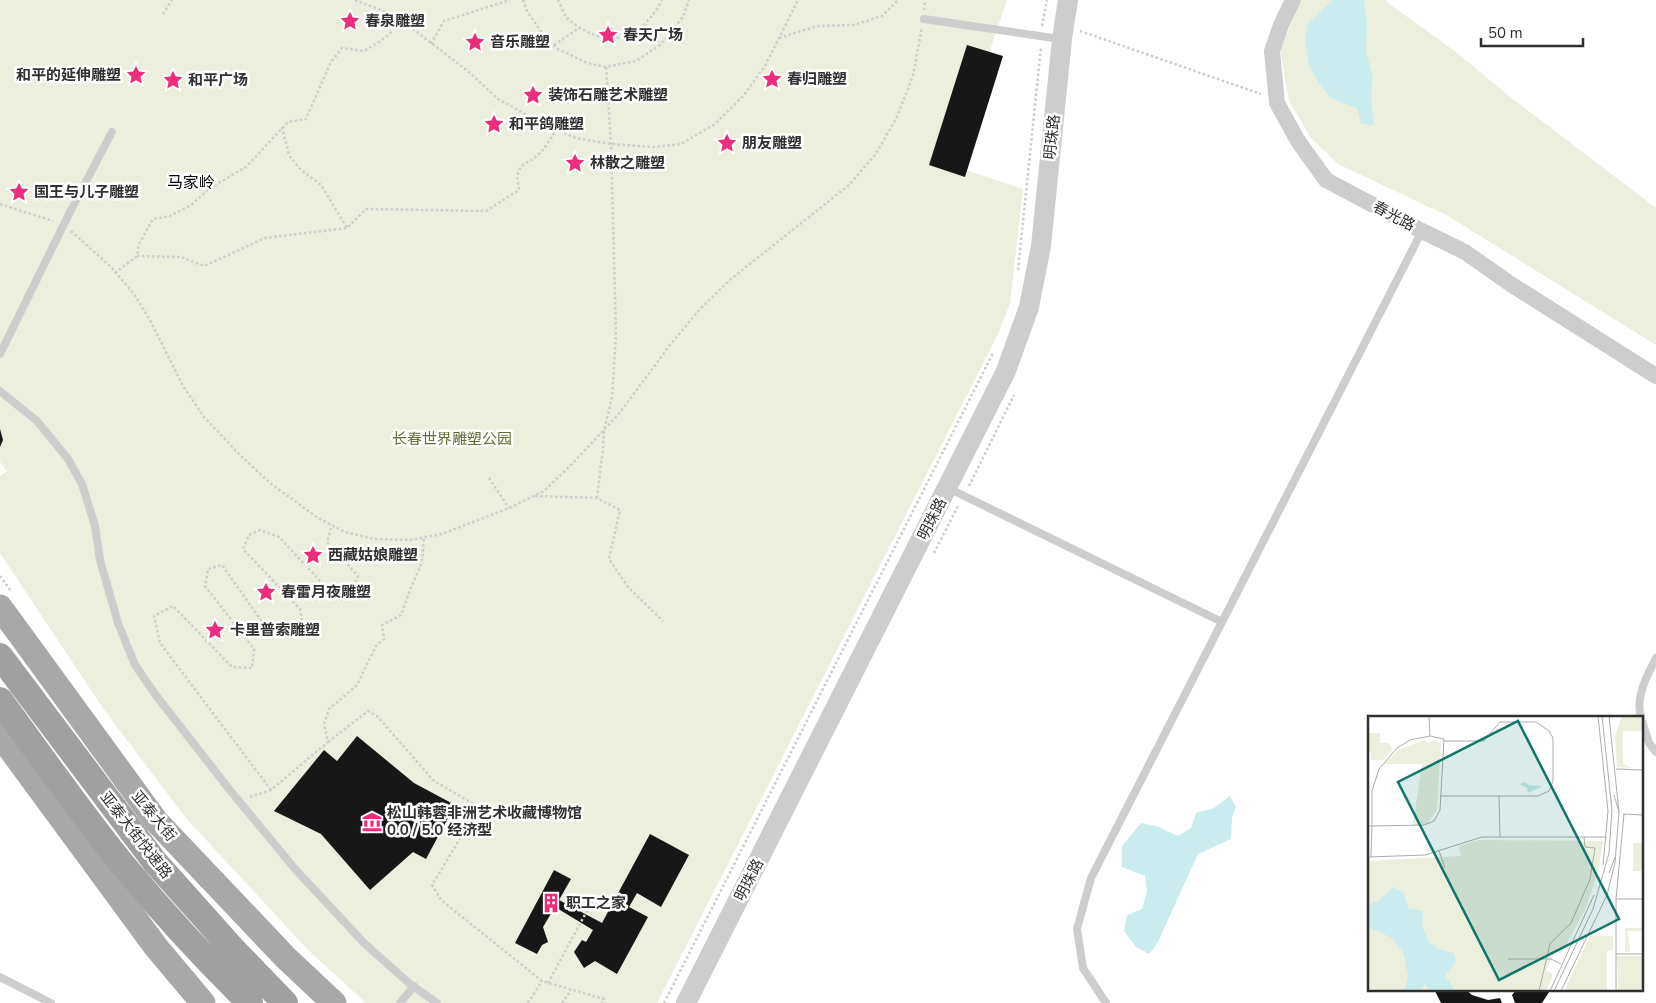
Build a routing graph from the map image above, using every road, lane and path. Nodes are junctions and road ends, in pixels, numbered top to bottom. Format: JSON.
{"nodes":[{"id":1,"x":172,"y":0,"type":"edge"},
{"id":2,"x":355,"y":0,"type":"edge"},
{"id":3,"x":510,"y":0,"type":"edge"},
{"id":4,"x":523,"y":0,"type":"edge"},
{"id":5,"x":558,"y":0,"type":"edge"},
{"id":6,"x":662,"y":0,"type":"edge"},
{"id":7,"x":689,"y":0,"type":"edge"},
{"id":8,"x":798,"y":0,"type":"edge"},
{"id":9,"x":898,"y":0,"type":"edge"},
{"id":10,"x":925,"y":0,"type":"edge"},
{"id":11,"x":1047,"y":0,"type":"edge"},
{"id":12,"x":1068,"y":0,"type":"edge"},
{"id":13,"x":1293,"y":0,"type":"edge"},
{"id":14,"x":163,"y":14,"type":"dead end"},
{"id":15,"x":396,"y":16,"type":"junction"},
{"id":16,"x":924,"y":19,"type":"junction"},
{"id":17,"x":644,"y":25,"type":"junction"},
{"id":18,"x":578,"y":28,"type":"junction"},
{"id":19,"x":1069,"y":35,"type":"junction"},
{"id":20,"x":1041,"y":36,"type":"junction"},
{"id":21,"x":779,"y":38,"type":"junction"},
{"id":22,"x":431,"y":44,"type":"junction"},
{"id":23,"x":554,"y":44,"type":"junction"},
{"id":24,"x":660,"y":45,"type":"junction"},
{"id":25,"x":606,"y":67,"type":"junction"},
{"id":26,"x":1277,"y":100,"type":"junction"},
{"id":27,"x":282,"y":127,"type":"junction"},
{"id":28,"x":556,"y":130,"type":"junction"},
{"id":29,"x":112,"y":132,"type":"dead end"},
{"id":30,"x":611,"y":144,"type":"junction"},
{"id":31,"x":0,"y":204,"type":"edge"},
{"id":32,"x":63,"y":225,"type":"junction"},
{"id":33,"x":348,"y":228,"type":"junction"},
{"id":34,"x":1422,"y":231,"type":"junction"},
{"id":35,"x":137,"y":256,"type":"junction"},
{"id":36,"x":116,"y":272,"type":"junction"},
{"id":37,"x":1017,"y":278,"type":"dead end"},
{"id":38,"x":996,"y":348,"type":"dead end"},
{"id":39,"x":0,"y":354,"type":"edge"},
{"id":40,"x":1656,"y":376,"type":"edge"},
{"id":41,"x":0,"y":391,"type":"edge"},
{"id":42,"x":604,"y":430,"type":"junction"},
{"id":43,"x":489,"y":478,"type":"dead end"},
{"id":44,"x":948,"y":488,"type":"junction"},
{"id":45,"x":534,"y":496,"type":"junction"},
{"id":46,"x":597,"y":498,"type":"junction"},
{"id":47,"x":508,"y":508,"type":"junction"},
{"id":48,"x":332,"y":525,"type":"junction"},
{"id":49,"x":424,"y":537,"type":"junction"},
{"id":50,"x":0,"y":576,"type":"edge"},
{"id":51,"x":8,"y":602,"type":"edge"},
{"id":52,"x":662,"y":621,"type":"dead end"},
{"id":53,"x":1222,"y":622,"type":"junction"},
{"id":54,"x":0,"y":656,"type":"edge"},
{"id":55,"x":1656,"y":658,"type":"edge"},
{"id":56,"x":0,"y":700,"type":"edge"},
{"id":57,"x":1641,"y":716,"type":"edge"},
{"id":58,"x":1644,"y":727,"type":"edge"},
{"id":59,"x":0,"y":735,"type":"edge"},
{"id":60,"x":328,"y":742,"type":"junction"},
{"id":61,"x":1656,"y":752,"type":"edge"},
{"id":62,"x":271,"y":790,"type":"junction"},
{"id":63,"x":239,"y":802,"type":"junction"},
{"id":64,"x":594,"y":896,"type":"dead end"},
{"id":65,"x":0,"y":977,"type":"edge"},
{"id":66,"x":542,"y":981,"type":"junction"},
{"id":67,"x":548,"y":983,"type":"junction"},
{"id":68,"x":414,"y":986,"type":"junction"},
{"id":69,"x":571,"y":990,"type":"junction"},
{"id":70,"x":564,"y":1002,"type":"edge"},
{"id":71,"x":51,"y":1003,"type":"edge"},
{"id":72,"x":203,"y":1003,"type":"edge"},
{"id":73,"x":250,"y":1003,"type":"edge"},
{"id":74,"x":285,"y":1003,"type":"edge"},
{"id":75,"x":334,"y":1003,"type":"edge"},
{"id":76,"x":400,"y":1003,"type":"edge"},
{"id":77,"x":437,"y":1003,"type":"edge"},
{"id":78,"x":528,"y":1003,"type":"edge"},
{"id":79,"x":602,"y":1003,"type":"edge"},
{"id":80,"x":664,"y":1003,"type":"edge"},
{"id":81,"x":686,"y":1003,"type":"edge"},
{"id":82,"x":1106,"y":1003,"type":"edge"}],
"edges":[{"from":1,"to":14,"type":"path"},
{"from":2,"to":15,"type":"path"},
{"from":3,"to":22,"type":"path"},
{"from":4,"to":23,"type":"path"},
{"from":5,"to":18,"type":"path"},
{"from":6,"to":17,"type":"path"},
{"from":7,"to":24,"type":"path"},
{"from":8,"to":21,"type":"path"},
{"from":9,"to":21,"type":"path"},
{"from":10,"to":16,"type":"path"},
{"from":11,"to":20,"type":"path"},
{"from":12,"to":19,"type":"street","name":"明珠路"},
{"from":13,"to":26,"type":"street","name":"春光路"},
{"from":15,"to":22,"type":"path"},
{"from":15,"to":27,"type":"path"},
{"from":16,"to":20,"type":"lane"},
{"from":16,"to":42,"type":"path"},
{"from":17,"to":18,"type":"path"},
{"from":17,"to":24,"type":"path"},
{"from":18,"to":23,"type":"path"},
{"from":19,"to":20,"type":"lane"},
{"from":19,"to":26,"type":"path"},
{"from":19,"to":44,"type":"street","name":"明珠路"},
{"from":20,"to":37,"type":"path"},
{"from":21,"to":30,"type":"path"},
{"from":22,"to":28,"type":"path"},
{"from":23,"to":25,"type":"path"},
{"from":24,"to":25,"type":"path"},
{"from":25,"to":30,"type":"path"},
{"from":26,"to":34,"type":"street","name":"春光路"},
{"from":27,"to":33,"type":"path"},
{"from":27,"to":35,"type":"path"},
{"from":28,"to":30,"type":"path"},
{"from":28,"to":33,"type":"path"},
{"from":29,"to":32,"type":"lane"},
{"from":30,"to":42,"type":"path"},
{"from":31,"to":32,"type":"path"},
{"from":32,"to":36,"type":"path"},
{"from":32,"to":39,"type":"lane"},
{"from":33,"to":35,"type":"path"},
{"from":34,"to":40,"type":"street","name":"春光路"},
{"from":34,"to":53,"type":"lane"},
{"from":35,"to":36,"type":"path"},
{"from":36,"to":48,"type":"path"},
{"from":38,"to":80,"type":"path"},
{"from":41,"to":63,"type":"lane"},
{"from":42,"to":45,"type":"path"},
{"from":42,"to":46,"type":"path"},
{"from":43,"to":47,"type":"path"},
{"from":44,"to":53,"type":"lane"},
{"from":44,"to":81,"type":"street","name":"明珠路"},
{"from":45,"to":46,"type":"path"},
{"from":45,"to":47,"type":"path"},
{"from":46,"to":52,"type":"path"},
{"from":47,"to":49,"type":"path"},
{"from":48,"to":49,"type":"path"},
{"from":48,"to":62,"type":"path"},
{"from":49,"to":60,"type":"path"},
{"from":50,"to":51,"type":"path"},
{"from":51,"to":75,"type":"main road","name":"亚泰大街"},
{"from":53,"to":82,"type":"lane"},
{"from":54,"to":74,"type":"highway","name":"亚泰大街快速路"},
{"from":55,"to":57,"type":"lane"},
{"from":56,"to":73,"type":"highway","name":"亚泰大街快速路"},
{"from":58,"to":61,"type":"lane"},
{"from":59,"to":72,"type":"main road"},
{"from":60,"to":62,"type":"path"},
{"from":60,"to":66,"type":"path"},
{"from":62,"to":63,"type":"path"},
{"from":63,"to":68,"type":"lane"},
{"from":64,"to":67,"type":"path"},
{"from":65,"to":71,"type":"lane"},
{"from":66,"to":67,"type":"path"},
{"from":66,"to":78,"type":"path"},
{"from":67,"to":69,"type":"path"},
{"from":68,"to":76,"type":"lane"},
{"from":68,"to":77,"type":"lane"},
{"from":69,"to":70,"type":"path"},
{"from":69,"to":79,"type":"path"}]}
